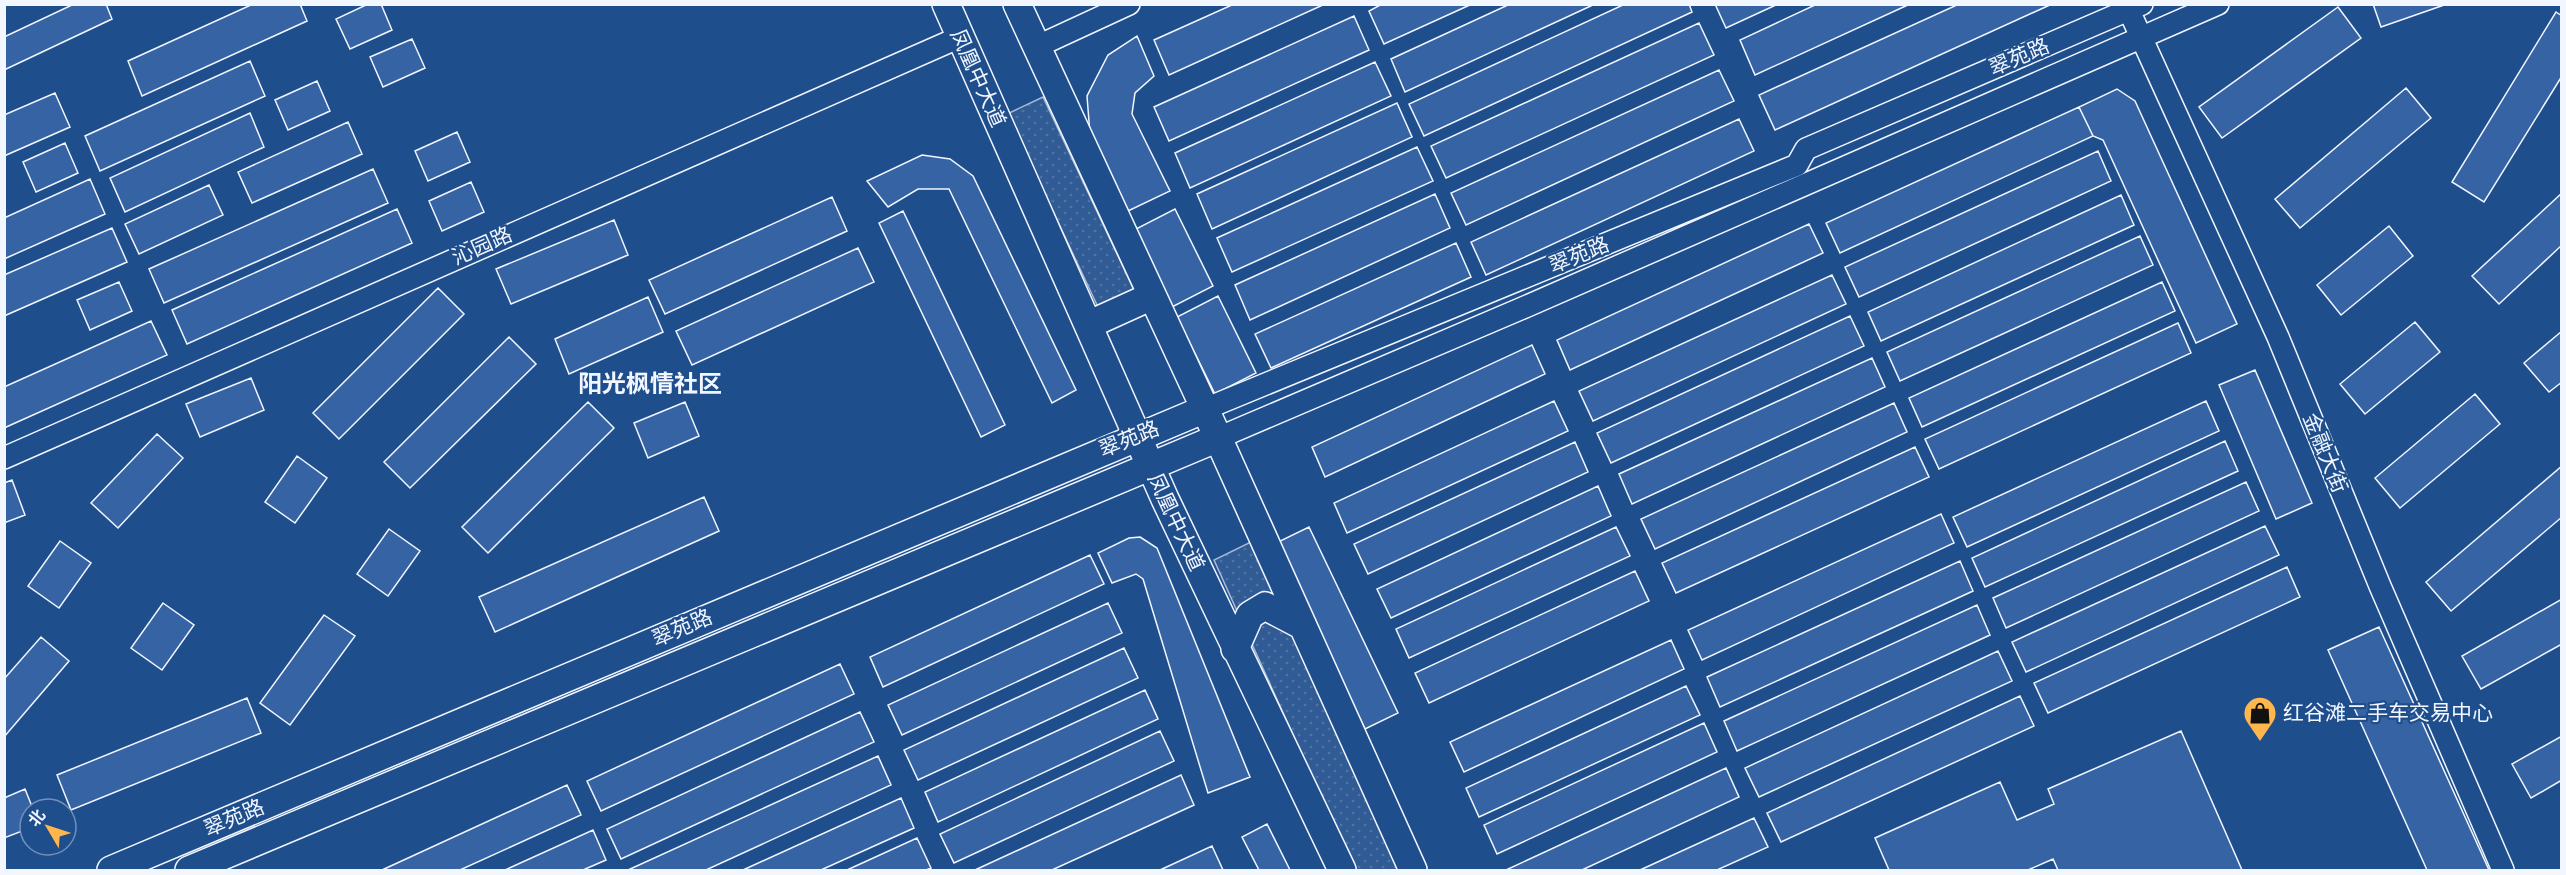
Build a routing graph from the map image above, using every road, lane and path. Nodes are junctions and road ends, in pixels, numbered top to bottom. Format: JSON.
{"nodes":[{"id":1,"x":946,"y":4,"type":"edge"},
{"id":2,"x":1017,"y":4,"type":"edge"},
{"id":3,"x":1129,"y":4,"type":"edge"},
{"id":4,"x":2218,"y":4,"type":"edge"},
{"id":5,"x":2132,"y":6,"type":"edge"},
{"id":6,"x":960,"y":37,"type":"junction"},
{"id":7,"x":2142,"y":38,"type":"junction"},
{"id":8,"x":1036,"y":47,"type":"junction"},
{"id":9,"x":1152,"y":296,"type":"junction"},
{"id":10,"x":1088,"y":325,"type":"junction"},
{"id":11,"x":1205,"y":409,"type":"junction"},
{"id":12,"x":1137,"y":435,"type":"junction"},
{"id":13,"x":1218,"y":438,"type":"junction"},
{"id":14,"x":4,"y":458,"type":"edge"},
{"id":15,"x":1150,"y":464,"type":"junction"},
{"id":16,"x":1303,"y":626,"type":"junction"},
{"id":17,"x":1235,"y":649,"type":"junction"},
{"id":18,"x":111,"y":870,"type":"edge"},
{"id":19,"x":189,"y":870,"type":"edge"},
{"id":20,"x":1342,"y":870,"type":"edge"},
{"id":21,"x":1413,"y":870,"type":"edge"},
{"id":22,"x":2503,"y":870,"type":"edge"}],
"edges":[{"from":1,"to":6,"type":"main road","name":"凤凰中大道"},
{"from":2,"to":8,"type":"main road"},
{"from":3,"to":8,"type":"street"},
{"from":4,"to":7,"type":"street","name":"翠苑路"},
{"from":5,"to":7,"type":"street","name":"金融大街"},
{"from":5,"to":11,"type":"street","name":"翠苑路"},
{"from":6,"to":10,"type":"main road","name":"凤凰中大道"},
{"from":6,"to":14,"type":"street","name":"沁园路"},
{"from":7,"to":13,"type":"street","name":"翠苑路"},
{"from":7,"to":22,"type":"street","name":"金融大街"},
{"from":8,"to":9,"type":"main road"},
{"from":9,"to":10,"type":"main road"},
{"from":9,"to":11,"type":"main road"},
{"from":10,"to":12,"type":"main road","name":"凤凰中大道"},
{"from":11,"to":12,"type":"main road","name":"翠苑路"},
{"from":11,"to":13,"type":"main road"},
{"from":12,"to":15,"type":"main road","name":"凤凰中大道"},
{"from":12,"to":18,"type":"main road","name":"翠苑路"},
{"from":13,"to":15,"type":"main road","name":"翠苑路"},
{"from":13,"to":16,"type":"main road"},
{"from":15,"to":17,"type":"main road","name":"凤凰中大道"},
{"from":15,"to":19,"type":"main road","name":"翠苑路"},
{"from":16,"to":17,"type":"main road"},
{"from":16,"to":21,"type":"main road"},
{"from":17,"to":20,"type":"main road","name":"凤凰中大道"}]}
